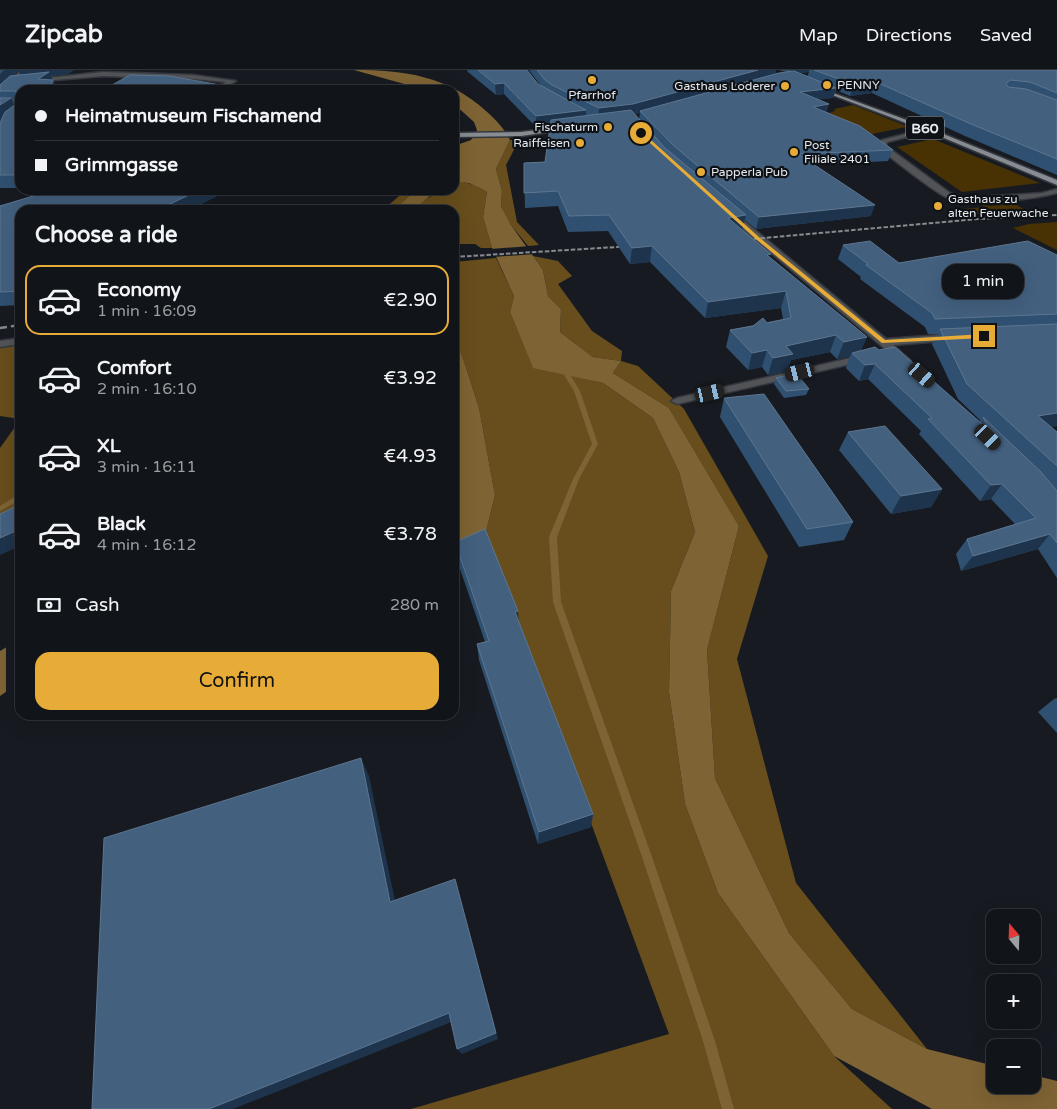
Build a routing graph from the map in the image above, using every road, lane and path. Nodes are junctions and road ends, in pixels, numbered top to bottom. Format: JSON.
{"nodes":[{"id":1,"x":24,"y":70,"type":"edge"},
{"id":2,"x":12,"y":83,"type":"junction"},
{"id":3,"x":806,"y":83,"type":"edge"},
{"id":4,"x":225,"y":85,"type":"edge"},
{"id":5,"x":0,"y":97,"type":"edge"},
{"id":6,"x":574,"y":127,"type":"edge"},
{"id":7,"x":929,"y":130,"type":"junction"},
{"id":8,"x":459,"y":135,"type":"edge"},
{"id":9,"x":1057,"y":183,"type":"edge"},
{"id":10,"x":1057,"y":191,"type":"edge"},
{"id":11,"x":723,"y":208,"type":"edge"},
{"id":12,"x":968,"y":337,"type":"edge"},
{"id":13,"x":15,"y":342,"type":"edge"},
{"id":14,"x":884,"y":342,"type":"junction"},
{"id":15,"x":0,"y":344,"type":"edge"},
{"id":16,"x":894,"y":351,"type":"junction"},
{"id":17,"x":915,"y":369,"type":"edge"},
{"id":18,"x":676,"y":401,"type":"dead end"}],
"edges":[{"from":1,"to":2,"type":"street"},
{"from":2,"to":4,"type":"street"},
{"from":2,"to":5,"type":"street"},
{"from":3,"to":7,"type":"main road","number":"B60"},
{"from":6,"to":8,"type":"main road"},
{"from":7,"to":9,"type":"main road","number":"B60"},
{"from":7,"to":10,"type":"street"},
{"from":11,"to":14,"type":"street"},
{"from":12,"to":14,"type":"street"},
{"from":13,"to":15,"type":"street"},
{"from":14,"to":16,"type":"street"},
{"from":16,"to":17,"type":"street"},
{"from":16,"to":18,"type":"street"}]}
